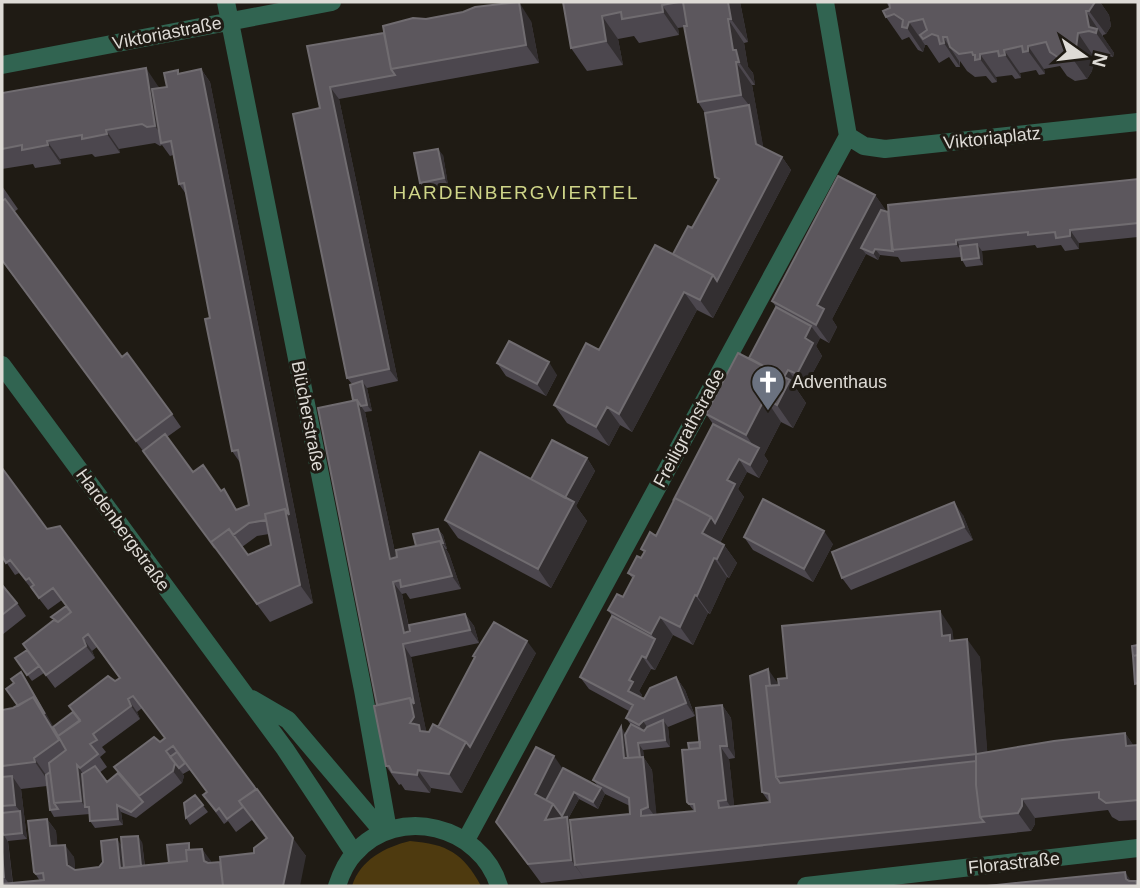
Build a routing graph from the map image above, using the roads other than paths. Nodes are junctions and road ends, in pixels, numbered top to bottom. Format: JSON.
{"nodes":[{"id":1,"x":226,"y":2,"type":"edge"},
{"id":2,"x":332,"y":2,"type":"edge"},
{"id":3,"x":825,"y":2,"type":"edge"},
{"id":4,"x":230,"y":20,"type":"junction"},
{"id":5,"x":2,"y":65,"type":"edge"},
{"id":6,"x":1138,"y":122,"type":"edge"},
{"id":7,"x":848,"y":136,"type":"junction"},
{"id":8,"x":2,"y":365,"type":"edge"},
{"id":9,"x":245,"y":695,"type":"junction"},
{"id":10,"x":386,"y":831,"type":"junction"},
{"id":11,"x":466,"y":840,"type":"junction"},
{"id":12,"x":1138,"y":848,"type":"edge"},
{"id":13,"x":354,"y":853,"type":"junction"},
{"id":14,"x":337,"y":886,"type":"edge"},
{"id":15,"x":499,"y":886,"type":"edge"},
{"id":16,"x":806,"y":886,"type":"edge"}],
"edges":[{"from":1,"to":4,"type":"street","name":"Blücherstraße"},
{"from":2,"to":4,"type":"street","name":"Viktoriastraße"},
{"from":3,"to":7,"type":"street"},
{"from":4,"to":5,"type":"street","name":"Viktoriastraße"},
{"from":4,"to":10,"type":"street","name":"Blücherstraße"},
{"from":6,"to":7,"type":"street","name":"Viktoriaplatz"},
{"from":7,"to":11,"type":"street","name":"Freiligrathstraße"},
{"from":8,"to":9,"type":"street","name":"Hardenbergstraße"},
{"from":9,"to":10,"type":"street","name":"Hardenbergstraße"},
{"from":9,"to":13,"type":"street","name":"Hardenbergstraße"},
{"from":10,"to":11,"type":"street"},
{"from":10,"to":13,"type":"street"},
{"from":11,"to":15,"type":"street"},
{"from":12,"to":16,"type":"street","name":"Florastraße"},
{"from":13,"to":14,"type":"street"}]}
